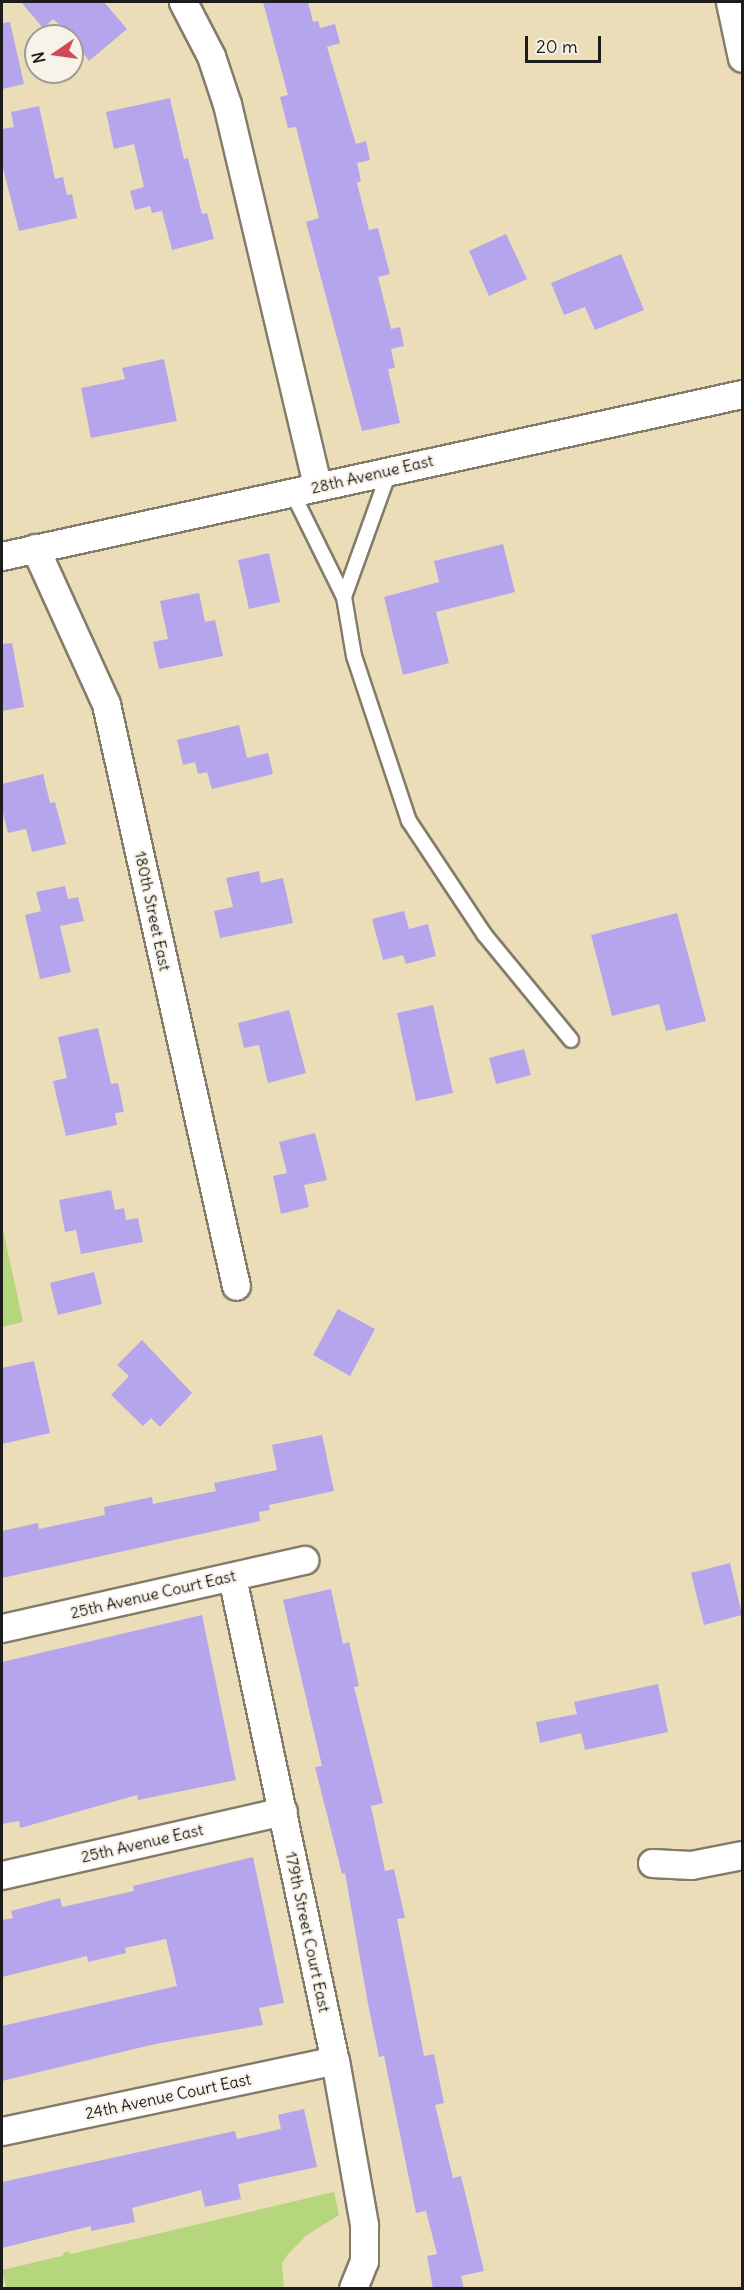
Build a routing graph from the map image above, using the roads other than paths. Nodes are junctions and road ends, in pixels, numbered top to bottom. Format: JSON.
{"nodes":[{"id":1,"x":183,"y":2,"type":"edge"},
{"id":2,"x":730,"y":2,"type":"edge"},
{"id":3,"x":742,"y":58,"type":"edge"},
{"id":4,"x":742,"y":394,"type":"edge"},
{"id":5,"x":390,"y":469,"type":"junction"},
{"id":6,"x":304,"y":489,"type":"junction"},
{"id":7,"x":35,"y":548,"type":"junction"},
{"id":8,"x":2,"y":556,"type":"edge"},
{"id":9,"x":344,"y":597,"type":"junction"},
{"id":10,"x":572,"y":1040,"type":"dead end"},
{"id":11,"x":236,"y":1286,"type":"dead end"},
{"id":12,"x":304,"y":1560,"type":"dead end"},
{"id":13,"x":232,"y":1577,"type":"junction"},
{"id":14,"x":2,"y":1628,"type":"edge"},
{"id":15,"x":283,"y":1811,"type":"junction"},
{"id":16,"x":742,"y":1855,"type":"edge"},
{"id":17,"x":652,"y":1863,"type":"dead end"},
{"id":18,"x":2,"y":1875,"type":"edge"},
{"id":19,"x":335,"y":2060,"type":"junction"},
{"id":20,"x":2,"y":2131,"type":"edge"},
{"id":21,"x":353,"y":2289,"type":"edge"}],
"edges":[{"from":1,"to":6,"type":"street"},
{"from":2,"to":3,"type":"street"},
{"from":4,"to":5,"type":"street","name":"28th Avenue East"},
{"from":5,"to":6,"type":"street","name":"28th Avenue East"},
{"from":5,"to":9,"type":"lane"},
{"from":6,"to":7,"type":"street","name":"28th Avenue East"},
{"from":6,"to":9,"type":"lane"},
{"from":7,"to":8,"type":"street","name":"28th Avenue East"},
{"from":7,"to":11,"type":"street","name":"180th Street East"},
{"from":9,"to":10,"type":"lane"},
{"from":12,"to":13,"type":"street","name":"25th Avenue Court East"},
{"from":13,"to":14,"type":"street","name":"25th Avenue Court East"},
{"from":13,"to":15,"type":"street","name":"179th Street Court East"},
{"from":15,"to":18,"type":"street","name":"25th Avenue East"},
{"from":15,"to":19,"type":"street","name":"179th Street Court East"},
{"from":16,"to":17,"type":"street"},
{"from":19,"to":20,"type":"street","name":"24th Avenue Court East"},
{"from":19,"to":21,"type":"street","name":"179th Street Court East"}]}
